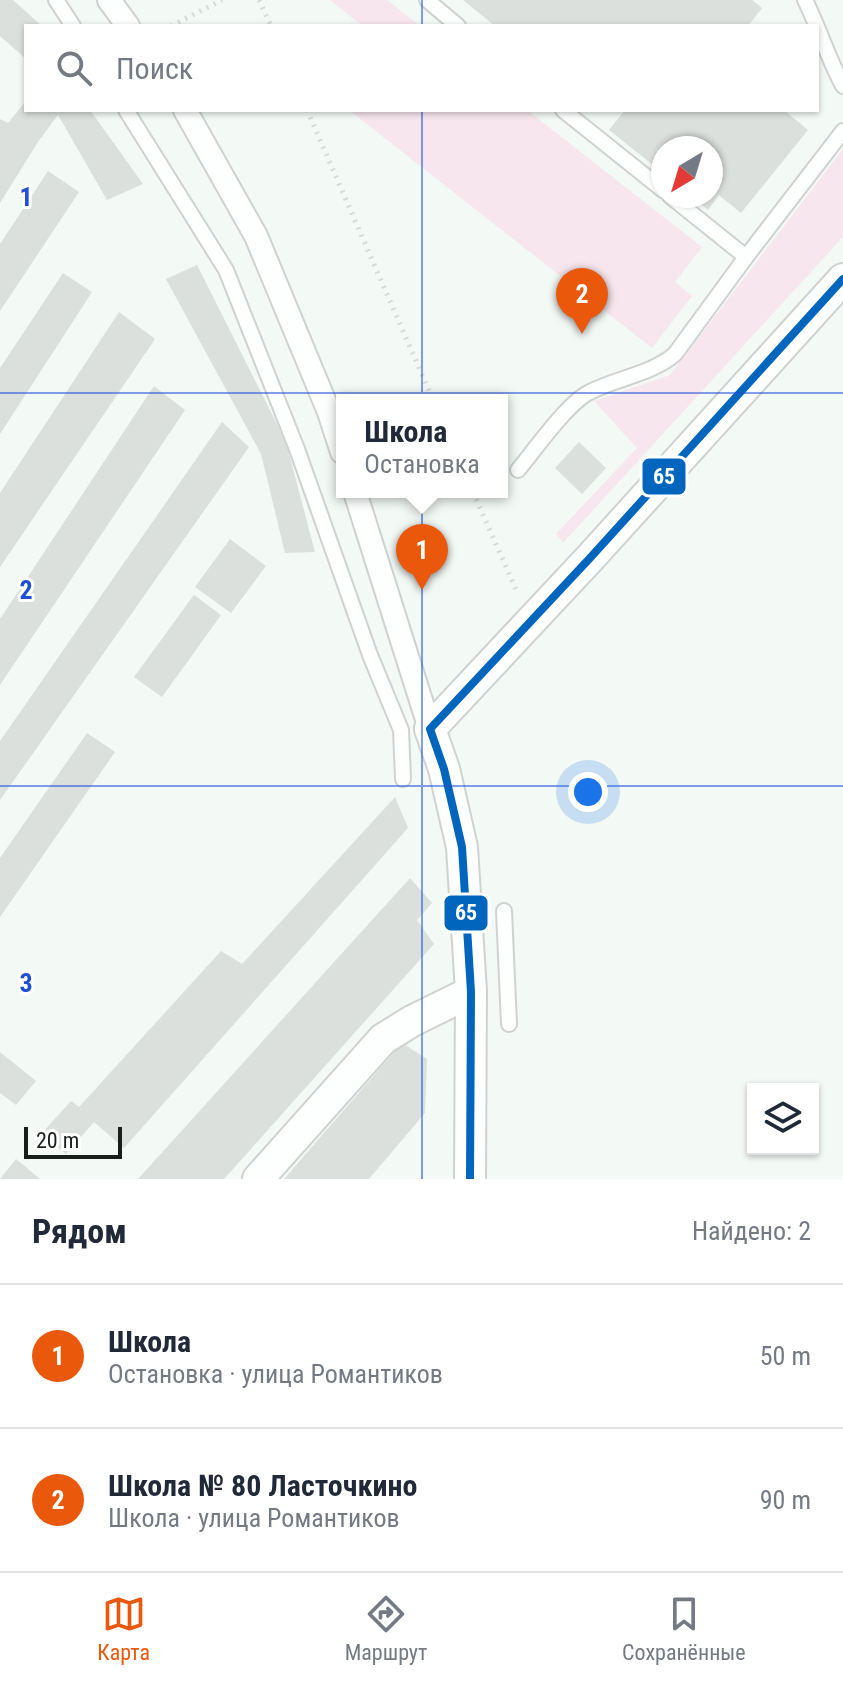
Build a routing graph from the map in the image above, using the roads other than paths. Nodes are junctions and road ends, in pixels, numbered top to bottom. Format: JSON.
{"nodes":[{"id":1,"x":56,"y":0,"type":"edge"},
{"id":2,"x":109,"y":0,"type":"edge"},
{"id":3,"x":427,"y":0,"type":"edge"},
{"id":4,"x":805,"y":0,"type":"edge"},
{"id":5,"x":72,"y":24,"type":"edge"},
{"id":6,"x":127,"y":24,"type":"edge"},
{"id":7,"x":456,"y":24,"type":"edge"},
{"id":8,"x":817,"y":24,"type":"edge"},
{"id":9,"x":819,"y":28,"type":"edge"},
{"id":10,"x":843,"y":86,"type":"edge"},
{"id":11,"x":127,"y":112,"type":"edge"},
{"id":12,"x":186,"y":112,"type":"edge"},
{"id":13,"x":566,"y":112,"type":"edge"},
{"id":14,"x":843,"y":131,"type":"edge"},
{"id":15,"x":651,"y":180,"type":"edge"},
{"id":16,"x":685,"y":208,"type":"edge"},
{"id":17,"x":746,"y":257,"type":"junction"},
{"id":18,"x":843,"y":279,"type":"edge"},
{"id":19,"x":336,"y":434,"type":"edge"},
{"id":20,"x":518,"y":470,"type":"dead end"},
{"id":21,"x":357,"y":498,"type":"edge"},
{"id":22,"x":430,"y":729,"type":"junction"},
{"id":23,"x":403,"y":779,"type":"dead end"},
{"id":24,"x":504,"y":911,"type":"dead end"},
{"id":25,"x":471,"y":992,"type":"junction"},
{"id":26,"x":509,"y":1024,"type":"dead end"},
{"id":27,"x":258,"y":1179,"type":"edge"},
{"id":28,"x":470,"y":1179,"type":"edge"}],
"edges":[{"from":1,"to":5,"type":"lane"},
{"from":2,"to":6,"type":"street"},
{"from":3,"to":7,"type":"lane"},
{"from":4,"to":8,"type":"lane"},
{"from":9,"to":10,"type":"lane"},
{"from":11,"to":23,"type":"lane"},
{"from":12,"to":19,"type":"street"},
{"from":13,"to":15,"type":"lane"},
{"from":14,"to":17,"type":"lane"},
{"from":16,"to":17,"type":"lane"},
{"from":17,"to":20,"type":"lane"},
{"from":18,"to":22,"type":"street"},
{"from":21,"to":22,"type":"street"},
{"from":22,"to":25,"type":"street"},
{"from":24,"to":26,"type":"lane"},
{"from":25,"to":27,"type":"street"},
{"from":25,"to":28,"type":"street"}]}
